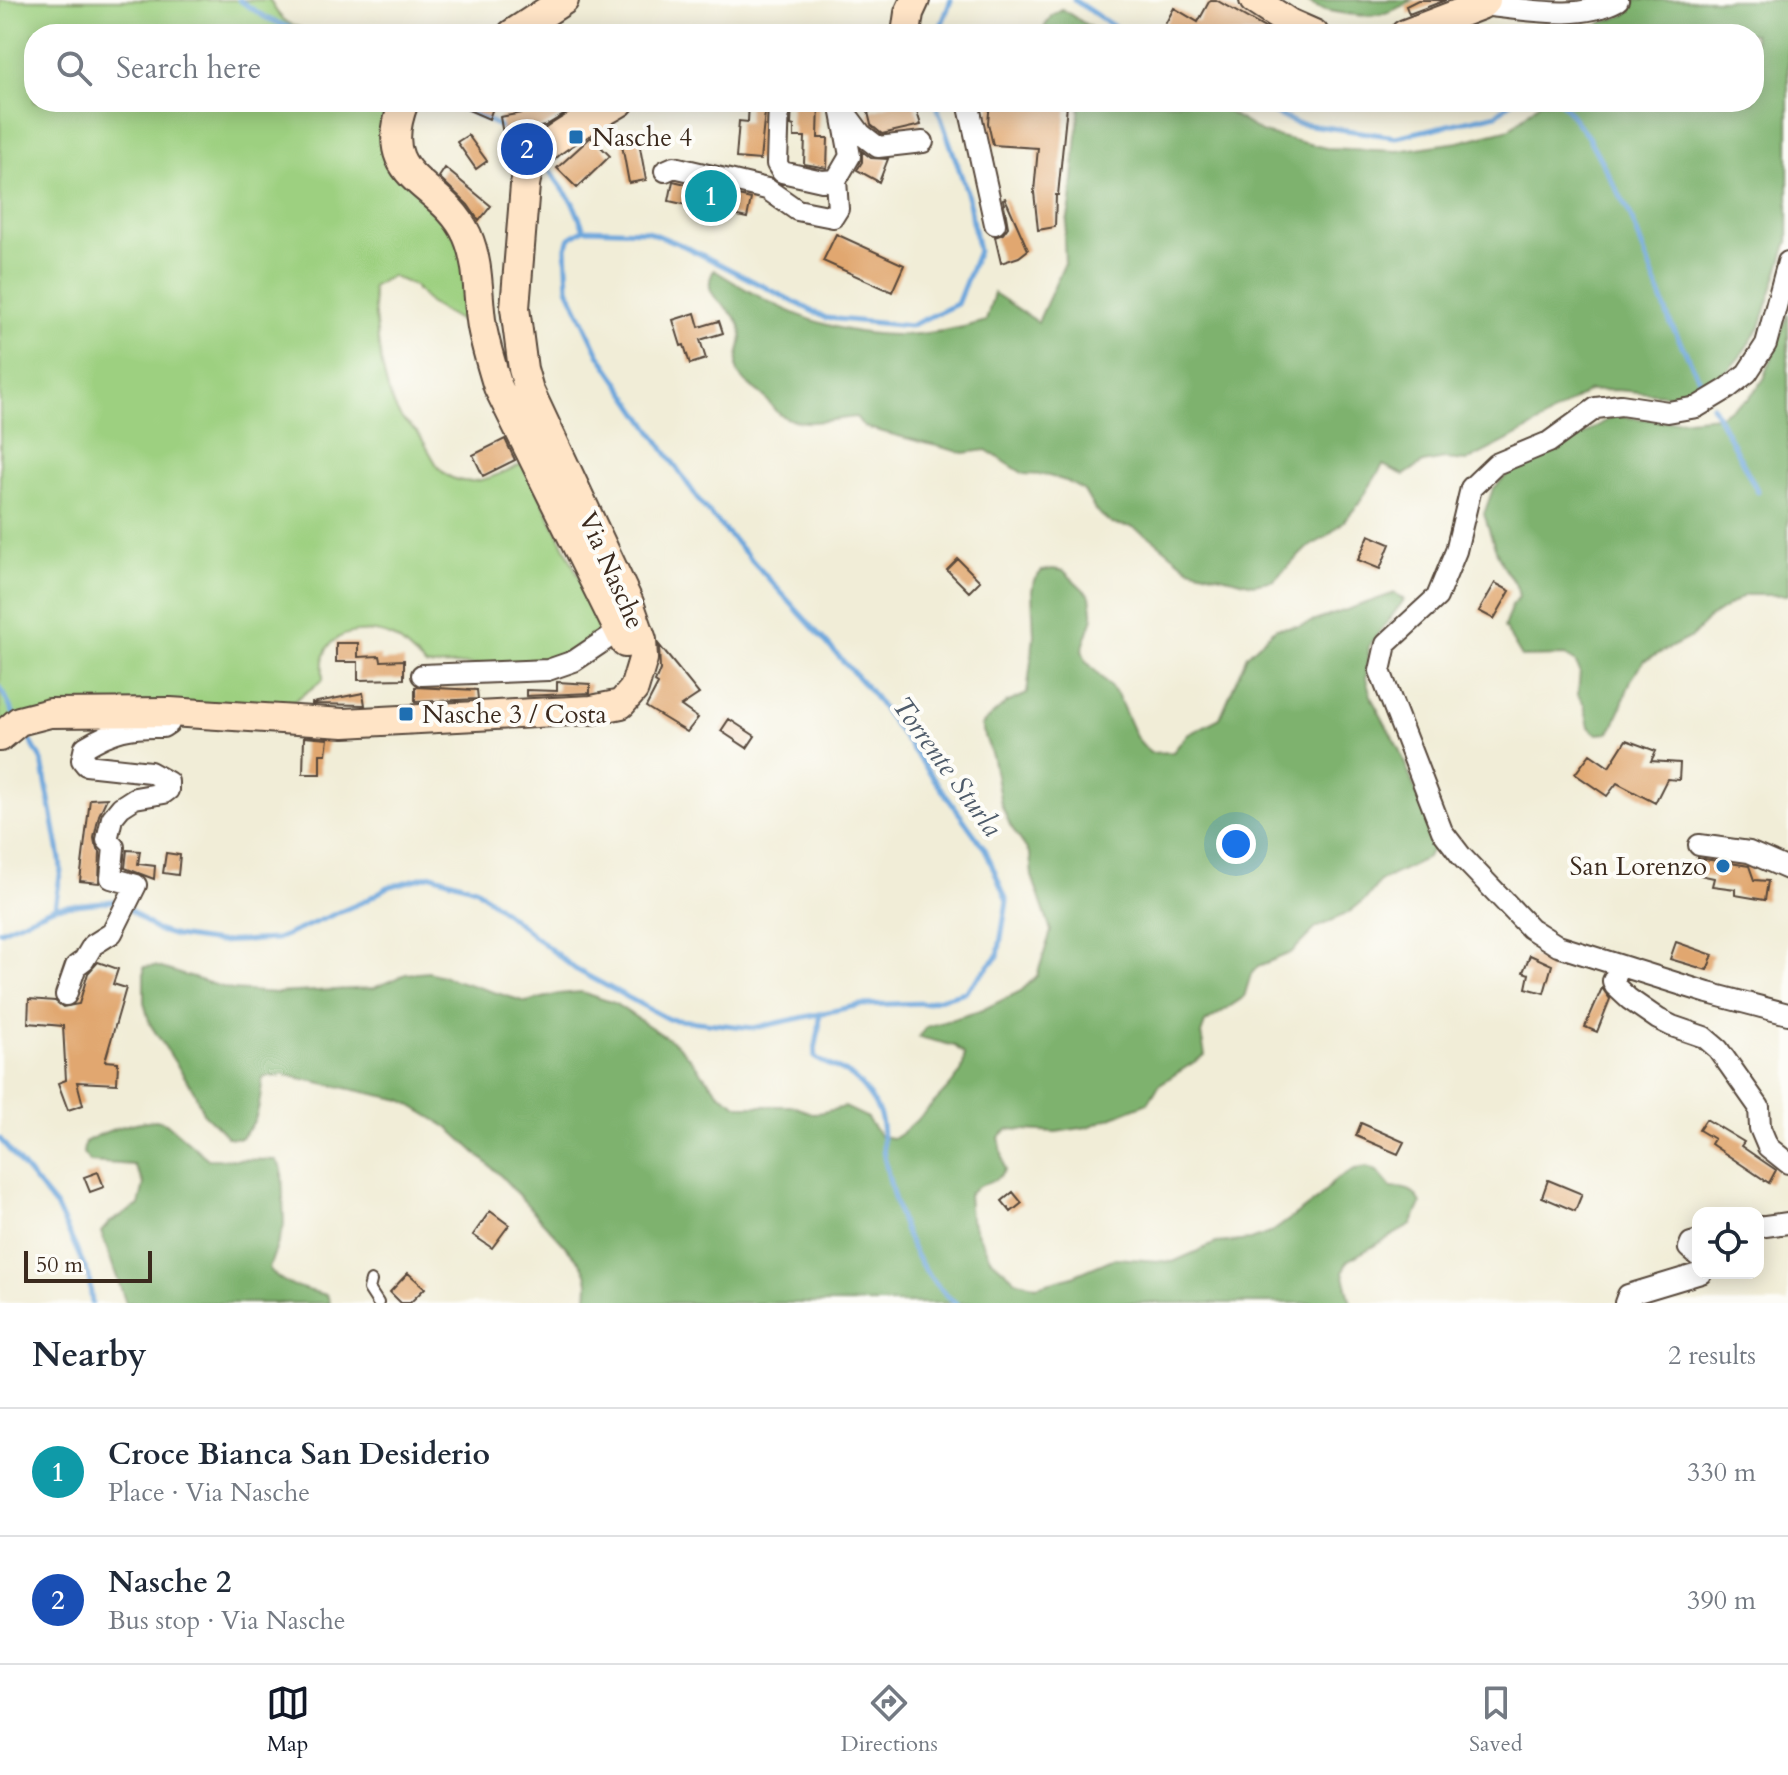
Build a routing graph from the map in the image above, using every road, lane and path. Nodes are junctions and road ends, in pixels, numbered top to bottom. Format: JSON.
{"nodes":[{"id":1,"x":564,"y":0,"type":"edge"},
{"id":2,"x":915,"y":0,"type":"edge"},
{"id":3,"x":1254,"y":0,"type":"edge"},
{"id":4,"x":1618,"y":0,"type":"edge"},
{"id":5,"x":1484,"y":3,"type":"edge"},
{"id":6,"x":527,"y":24,"type":"edge"},
{"id":7,"x":907,"y":24,"type":"edge"},
{"id":8,"x":1291,"y":24,"type":"edge"},
{"id":9,"x":1430,"y":24,"type":"edge"},
{"id":10,"x":603,"y":112,"type":"edge"},
{"id":11,"x":779,"y":112,"type":"edge"},
{"id":12,"x":842,"y":112,"type":"edge"},
{"id":13,"x":846,"y":112,"type":"edge"},
{"id":14,"x":970,"y":112,"type":"edge"},
{"id":15,"x":401,"y":114,"type":"edge"},
{"id":16,"x":923,"y":142,"type":"dead end"},
{"id":17,"x":665,"y":171,"type":"dead end"},
{"id":18,"x":836,"y":180,"type":"junction"},
{"id":19,"x":995,"y":224,"type":"dead end"},
{"id":20,"x":1788,"y":262,"type":"edge"},
{"id":21,"x":620,"y":630,"type":"junction"},
{"id":22,"x":639,"y":673,"type":"junction"},
{"id":23,"x":422,"y":675,"type":"dead end"},
{"id":24,"x":170,"y":712,"type":"junction"},
{"id":25,"x":0,"y":737,"type":"edge"},
{"id":26,"x":1699,"y":845,"type":"dead end"},
{"id":27,"x":1788,"y":869,"type":"edge"},
{"id":28,"x":1621,"y":966,"type":"junction"},
{"id":29,"x":66,"y":995,"type":"dead end"},
{"id":30,"x":1788,"y":1014,"type":"edge"},
{"id":31,"x":1788,"y":1163,"type":"edge"},
{"id":32,"x":1788,"y":1223,"type":"edge"},
{"id":33,"x":1764,"y":1226,"type":"edge"},
{"id":34,"x":1692,"y":1276,"type":"edge"},
{"id":35,"x":371,"y":1281,"type":"dead end"},
{"id":36,"x":378,"y":1303,"type":"edge"},
{"id":37,"x":1625,"y":1303,"type":"edge"}],
"edges":[{"from":1,"to":6,"type":"street"},
{"from":2,"to":7,"type":"street"},
{"from":3,"to":8,"type":"street"},
{"from":4,"to":5,"type":"street"},
{"from":5,"to":9,"type":"street"},
{"from":10,"to":22,"type":"street","name":"Via Nasche"},
{"from":11,"to":18,"type":"street"},
{"from":12,"to":18,"type":"street"},
{"from":13,"to":16,"type":"street"},
{"from":14,"to":19,"type":"street"},
{"from":15,"to":21,"type":"street"},
{"from":17,"to":18,"type":"street"},
{"from":20,"to":28,"type":"street"},
{"from":21,"to":22,"type":"street"},
{"from":21,"to":23,"type":"street"},
{"from":22,"to":24,"type":"street"},
{"from":24,"to":25,"type":"street"},
{"from":24,"to":29,"type":"street"},
{"from":26,"to":27,"type":"street"},
{"from":28,"to":30,"type":"street"},
{"from":28,"to":31,"type":"street"},
{"from":32,"to":33,"type":"street"},
{"from":34,"to":37,"type":"street"},
{"from":35,"to":36,"type":"lane"}]}
